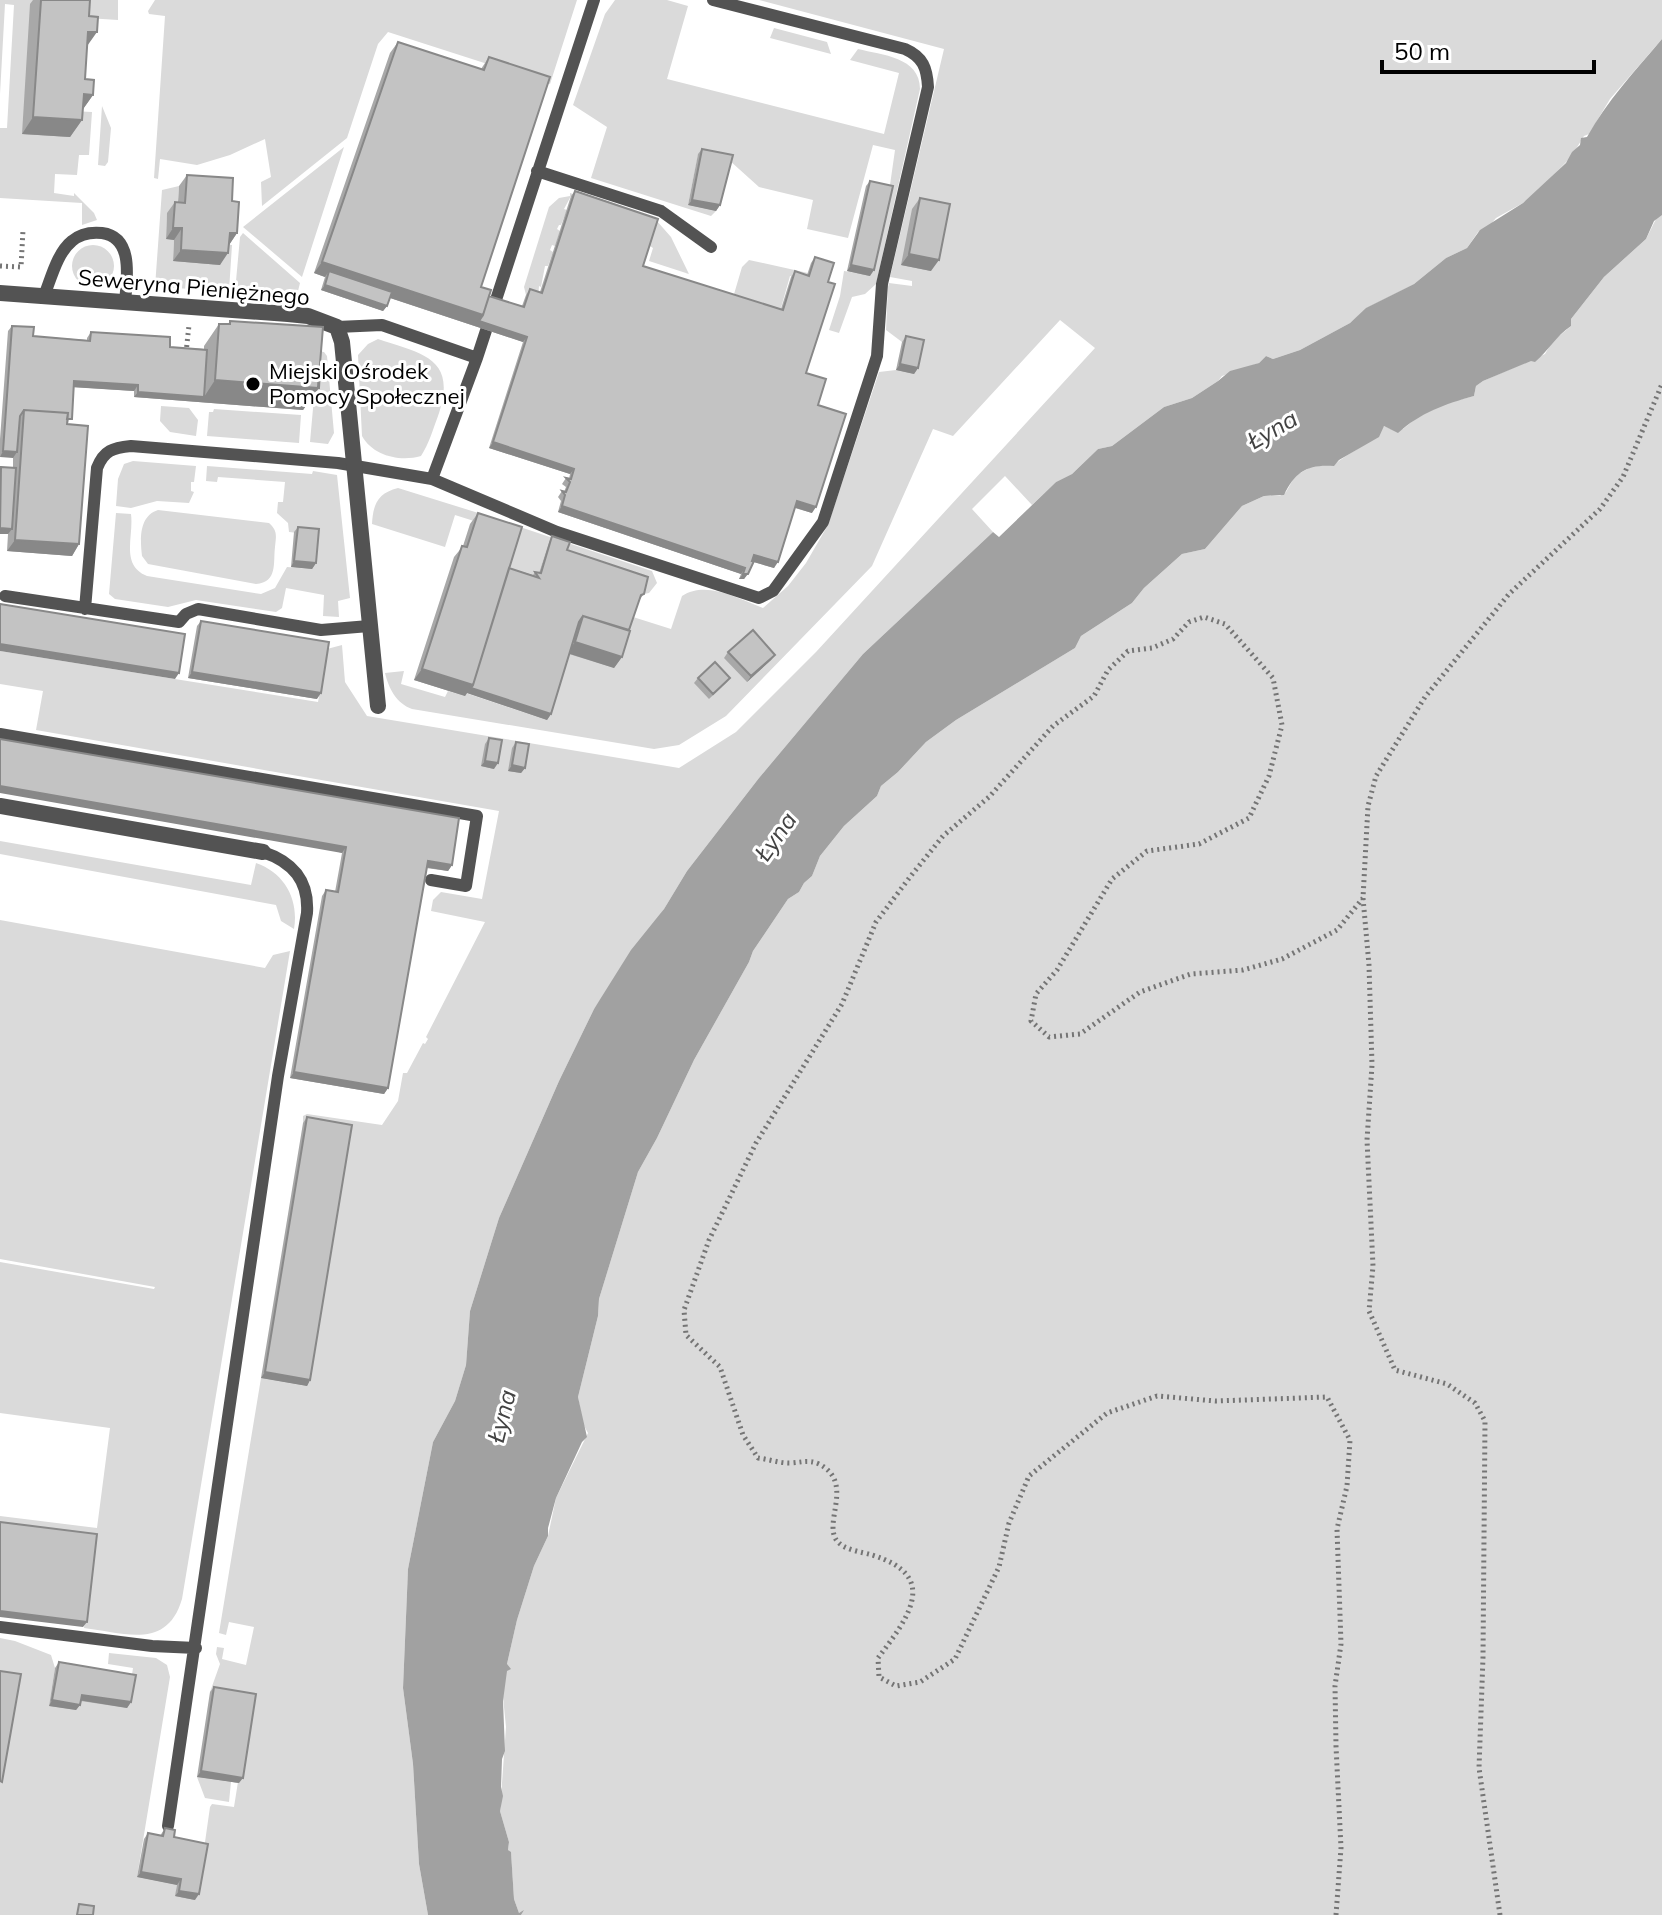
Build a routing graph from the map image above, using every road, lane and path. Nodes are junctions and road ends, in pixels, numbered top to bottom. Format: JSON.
{"nodes":[{"id":1,"x":594,"y":0,"type":"edge"},
{"id":2,"x":713,"y":0,"type":"edge"},
{"id":3,"x":537,"y":171,"type":"junction"},
{"id":4,"x":23,"y":230,"type":"dead end"},
{"id":5,"x":711,"y":247,"type":"dead end"},
{"id":6,"x":0,"y":266,"type":"edge"},
{"id":7,"x":0,"y":293,"type":"edge"},
{"id":8,"x":44,"y":296,"type":"junction"},
{"id":9,"x":125,"y":302,"type":"junction"},
{"id":10,"x":189,"y":324,"type":"dead end"},
{"id":11,"x":337,"y":327,"type":"junction"},
{"id":12,"x":186,"y":353,"type":"edge"},
{"id":13,"x":477,"y":358,"type":"junction"},
{"id":14,"x":1662,"y":384,"type":"edge"},
{"id":15,"x":354,"y":464,"type":"junction"},
{"id":16,"x":432,"y":479,"type":"junction"},
{"id":17,"x":5,"y":596,"type":"dead end"},
{"id":18,"x":85,"y":609,"type":"junction"},
{"id":19,"x":369,"y":626,"type":"junction"},
{"id":20,"x":378,"y":706,"type":"dead end"},
{"id":21,"x":0,"y":734,"type":"edge"},
{"id":22,"x":0,"y":806,"type":"edge"},
{"id":23,"x":263,"y":852,"type":"joint"},
{"id":24,"x":431,"y":880,"type":"dead end"},
{"id":25,"x":1363,"y":898,"type":"junction"},
{"id":26,"x":0,"y":1627,"type":"edge"},
{"id":27,"x":196,"y":1648,"type":"junction"},
{"id":28,"x":168,"y":1826,"type":"edge"},
{"id":29,"x":1336,"y":1915,"type":"edge"},
{"id":30,"x":1500,"y":1915,"type":"edge"}],
"edges":[{"from":1,"to":3,"type":"lane"},
{"from":2,"to":16,"type":"lane"},
{"from":3,"to":5,"type":"lane"},
{"from":3,"to":13,"type":"lane"},
{"from":4,"to":6,"type":"path"},
{"from":7,"to":8,"type":"street","name":"Seweryna Pieniężnego"},
{"from":8,"to":9,"type":"street","name":"Seweryna Pieniężnego"},
{"from":8,"to":9,"type":"lane"},
{"from":9,"to":11,"type":"street","name":"Seweryna Pieniężnego"},
{"from":10,"to":12,"type":"path"},
{"from":11,"to":13,"type":"lane"},
{"from":11,"to":15,"type":"street"},
{"from":13,"to":16,"type":"lane"},
{"from":14,"to":25,"type":"path"},
{"from":15,"to":16,"type":"lane"},
{"from":15,"to":18,"type":"lane"},
{"from":15,"to":19,"type":"street"},
{"from":17,"to":18,"type":"lane"},
{"from":18,"to":19,"type":"lane"},
{"from":19,"to":20,"type":"street"},
{"from":21,"to":24,"type":"lane"},
{"from":22,"to":23,"type":"street"},
{"from":23,"to":27,"type":"lane"},
{"from":25,"to":29,"type":"path"},
{"from":25,"to":30,"type":"path"},
{"from":26,"to":27,"type":"lane"},
{"from":27,"to":28,"type":"lane"}]}
